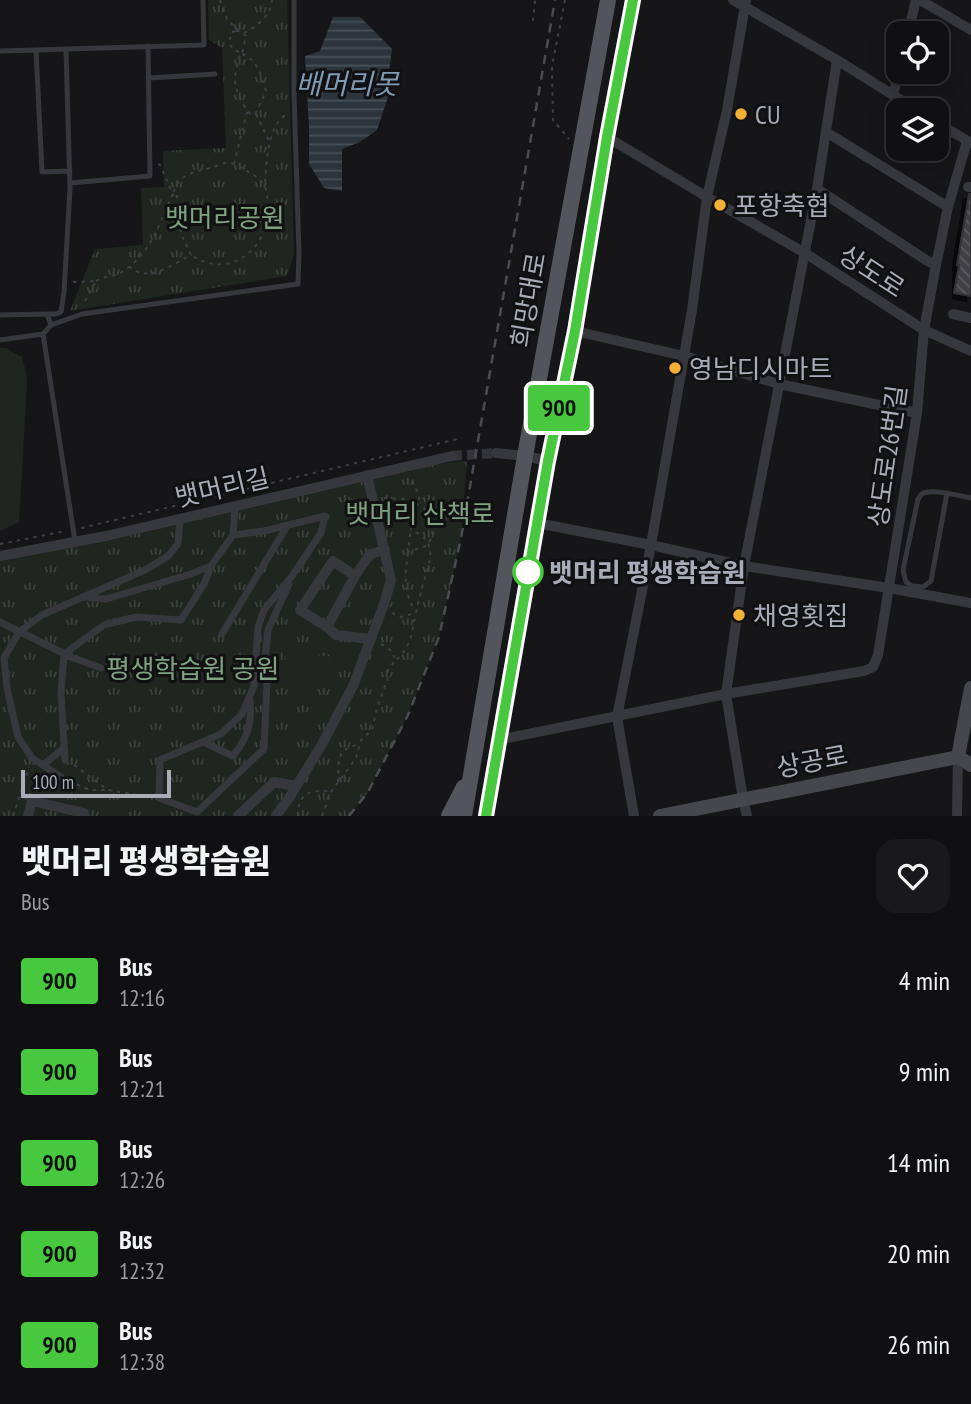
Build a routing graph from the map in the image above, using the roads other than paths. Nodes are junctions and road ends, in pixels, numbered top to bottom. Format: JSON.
{"nodes":[{"id":1,"x":203,"y":0,"type":"edge"},
{"id":2,"x":293,"y":0,"type":"edge"},
{"id":3,"x":608,"y":0,"type":"edge"},
{"id":4,"x":633,"y":0,"type":"edge"},
{"id":5,"x":733,"y":0,"type":"edge"},
{"id":6,"x":918,"y":0,"type":"edge"},
{"id":7,"x":745,"y":3,"type":"edge"},
{"id":8,"x":912,"y":21,"type":"edge"},
{"id":9,"x":971,"y":30,"type":"edge"},
{"id":10,"x":148,"y":47,"type":"junction"},
{"id":11,"x":66,"y":49,"type":"junction"},
{"id":12,"x":36,"y":50,"type":"junction"},
{"id":13,"x":0,"y":51,"type":"edge"},
{"id":14,"x":838,"y":60,"type":"junction"},
{"id":15,"x":215,"y":74,"type":"dead end"},
{"id":16,"x":149,"y":78,"type":"junction"},
{"id":17,"x":896,"y":84,"type":"edge"},
{"id":18,"x":893,"y":95,"type":"junction"},
{"id":19,"x":898,"y":98,"type":"edge"},
{"id":20,"x":949,"y":130,"type":"edge"},
{"id":21,"x":826,"y":132,"type":"junction"},
{"id":22,"x":607,"y":137,"type":"junction"},
{"id":23,"x":969,"y":142,"type":"edge"},
{"id":24,"x":70,"y":171,"type":"junction"},
{"id":25,"x":70,"y":183,"type":"junction"},
{"id":26,"x":817,"y":190,"type":"junction"},
{"id":27,"x":707,"y":197,"type":"junction"},
{"id":28,"x":948,"y":208,"type":"junction"},
{"id":29,"x":805,"y":253,"type":"junction"},
{"id":30,"x":936,"y":265,"type":"junction"},
{"id":31,"x":47,"y":314,"type":"junction"},
{"id":32,"x":953,"y":314,"type":"dead end"},
{"id":33,"x":0,"y":315,"type":"edge"},
{"id":34,"x":971,"y":318,"type":"edge"},
{"id":35,"x":51,"y":325,"type":"junction"},
{"id":36,"x":924,"y":330,"type":"junction"},
{"id":37,"x":575,"y":331,"type":"junction"},
{"id":38,"x":43,"y":334,"type":"junction"},
{"id":39,"x":0,"y":340,"type":"edge"},
{"id":40,"x":971,"y":351,"type":"edge"},
{"id":41,"x":684,"y":356,"type":"junction"},
{"id":42,"x":779,"y":384,"type":"junction"},
{"id":43,"x":917,"y":413,"type":"junction"},
{"id":44,"x":496,"y":453,"type":"tunnel mouth"},
{"id":45,"x":452,"y":456,"type":"tunnel mouth"},
{"id":46,"x":524,"y":456,"type":"junction"},
{"id":47,"x":548,"y":461,"type":"junction"},
{"id":48,"x":367,"y":475,"type":"junction"},
{"id":49,"x":947,"y":493,"type":"junction"},
{"id":50,"x":971,"y":498,"type":"edge"},
{"id":51,"x":235,"y":506,"type":"junction"},
{"id":52,"x":180,"y":519,"type":"junction"},
{"id":53,"x":537,"y":523,"type":"junction"},
{"id":54,"x":287,"y":526,"type":"junction"},
{"id":55,"x":233,"y":535,"type":"junction"},
{"id":56,"x":75,"y":541,"type":"junction"},
{"id":57,"x":650,"y":545,"type":"junction"},
{"id":58,"x":385,"y":550,"type":"junction"},
{"id":59,"x":0,"y":556,"type":"edge"},
{"id":60,"x":211,"y":566,"type":"junction"},
{"id":61,"x":744,"y":566,"type":"junction"},
{"id":62,"x":292,"y":576,"type":"junction"},
{"id":63,"x":355,"y":576,"type":"junction"},
{"id":64,"x":889,"y":588,"type":"junction"},
{"id":65,"x":82,"y":597,"type":"junction"},
{"id":66,"x":971,"y":603,"type":"edge"},
{"id":67,"x":0,"y":622,"type":"edge"},
{"id":68,"x":327,"y":627,"type":"junction"},
{"id":69,"x":19,"y":632,"type":"junction"},
{"id":70,"x":222,"y":634,"type":"dead end"},
{"id":71,"x":371,"y":639,"type":"junction"},
{"id":72,"x":64,"y":654,"type":"junction"},
{"id":73,"x":256,"y":655,"type":"junction"},
{"id":74,"x":101,"y":668,"type":"dead end"},
{"id":75,"x":264,"y":673,"type":"junction"},
{"id":76,"x":971,"y":688,"type":"edge"},
{"id":77,"x":726,"y":694,"type":"junction"},
{"id":78,"x":250,"y":696,"type":"junction"},
{"id":79,"x":617,"y":717,"type":"junction"},
{"id":80,"x":498,"y":740,"type":"junction"},
{"id":81,"x":203,"y":742,"type":"junction"},
{"id":82,"x":64,"y":748,"type":"junction"},
{"id":83,"x":233,"y":756,"type":"junction"},
{"id":84,"x":65,"y":760,"type":"road end"},
{"id":85,"x":965,"y":761,"type":"edge"},
{"id":86,"x":43,"y":765,"type":"junction"},
{"id":87,"x":246,"y":767,"type":"junction"},
{"id":88,"x":473,"y":769,"type":"junction"},
{"id":89,"x":61,"y":777,"type":"road end"},
{"id":90,"x":296,"y":786,"type":"junction"},
{"id":91,"x":743,"y":799,"type":"junction"},
{"id":92,"x":488,"y":813,"type":"edge"},
{"id":93,"x":28,"y":816,"type":"edge"},
{"id":94,"x":84,"y":816,"type":"edge"},
{"id":95,"x":238,"y":816,"type":"edge"},
{"id":96,"x":275,"y":816,"type":"edge"},
{"id":97,"x":449,"y":816,"type":"edge"},
{"id":98,"x":464,"y":816,"type":"edge"},
{"id":99,"x":634,"y":816,"type":"edge"},
{"id":100,"x":660,"y":816,"type":"edge"},
{"id":101,"x":747,"y":816,"type":"edge"},
{"id":102,"x":957,"y":816,"type":"edge"}],
"edges":[{"from":1,"to":10,"type":"lane"},
{"from":2,"to":35,"type":"lane"},
{"from":3,"to":46,"type":"main road","name":"희망대로"},
{"from":4,"to":22,"type":"main road","name":"희망대로"},
{"from":5,"to":7,"type":"street"},
{"from":6,"to":8,"type":"street"},
{"from":6,"to":9,"type":"street"},
{"from":7,"to":14,"type":"street"},
{"from":7,"to":27,"type":"street"},
{"from":10,"to":11,"type":"lane"},
{"from":10,"to":16,"type":"lane"},
{"from":11,"to":12,"type":"lane"},
{"from":11,"to":24,"type":"lane"},
{"from":12,"to":13,"type":"lane"},
{"from":12,"to":24,"type":"lane"},
{"from":14,"to":18,"type":"street"},
{"from":14,"to":21,"type":"street"},
{"from":15,"to":16,"type":"lane"},
{"from":16,"to":25,"type":"lane"},
{"from":17,"to":18,"type":"street"},
{"from":18,"to":19,"type":"street"},
{"from":20,"to":23,"type":"street"},
{"from":21,"to":26,"type":"street"},
{"from":21,"to":28,"type":"street"},
{"from":22,"to":27,"type":"street","name":"상도로"},
{"from":22,"to":37,"type":"main road","name":"희망대로"},
{"from":23,"to":28,"type":"street","name":"상도로26번길"},
{"from":24,"to":25,"type":"lane"},
{"from":25,"to":31,"type":"lane"},
{"from":26,"to":29,"type":"street"},
{"from":26,"to":30,"type":"street"},
{"from":27,"to":29,"type":"street","name":"상도로"},
{"from":27,"to":41,"type":"street"},
{"from":28,"to":30,"type":"street","name":"상도로26번길"},
{"from":29,"to":36,"type":"street","name":"상도로"},
{"from":29,"to":42,"type":"street"},
{"from":30,"to":36,"type":"street","name":"상도로26번길"},
{"from":31,"to":33,"type":"lane"},
{"from":31,"to":35,"type":"lane"},
{"from":32,"to":34,"type":"street"},
{"from":35,"to":38,"type":"lane"},
{"from":36,"to":40,"type":"street","name":"상도로"},
{"from":36,"to":43,"type":"street","name":"상도로26번길"},
{"from":37,"to":41,"type":"street"},
{"from":37,"to":47,"type":"main road","name":"희망대로"},
{"from":38,"to":39,"type":"lane"},
{"from":38,"to":56,"type":"lane"},
{"from":41,"to":42,"type":"street"},
{"from":41,"to":57,"type":"street"},
{"from":42,"to":43,"type":"street"},
{"from":42,"to":61,"type":"street"},
{"from":43,"to":64,"type":"street","name":"상도로26번길"},
{"from":44,"to":46,"type":"street"},
{"from":45,"to":48,"type":"street","name":"뱃머리길"},
{"from":46,"to":47,"type":"street"},
{"from":46,"to":88,"type":"main road","name":"희망대로"},
{"from":47,"to":53,"type":"main road","name":"희망대로"},
{"from":48,"to":51,"type":"street","name":"뱃머리길"},
{"from":48,"to":58,"type":"street"},
{"from":49,"to":49,"type":"lane"},
{"from":49,"to":50,"type":"lane"},
{"from":51,"to":52,"type":"street","name":"뱃머리길"},
{"from":51,"to":55,"type":"street"},
{"from":52,"to":56,"type":"street","name":"뱃머리길"},
{"from":52,"to":65,"type":"street"},
{"from":53,"to":57,"type":"street"},
{"from":53,"to":80,"type":"main road","name":"희망대로"},
{"from":54,"to":55,"type":"street"},
{"from":54,"to":62,"type":"street"},
{"from":54,"to":70,"type":"street"},
{"from":55,"to":60,"type":"street"},
{"from":56,"to":59,"type":"street","name":"뱃머리길"},
{"from":57,"to":61,"type":"street"},
{"from":57,"to":79,"type":"street"},
{"from":58,"to":63,"type":"street"},
{"from":58,"to":71,"type":"street"},
{"from":60,"to":65,"type":"street"},
{"from":60,"to":72,"type":"street"},
{"from":61,"to":64,"type":"street"},
{"from":61,"to":77,"type":"street"},
{"from":62,"to":73,"type":"street"},
{"from":62,"to":75,"type":"street"},
{"from":63,"to":68,"type":"street"},
{"from":63,"to":68,"type":"street"},
{"from":64,"to":66,"type":"street"},
{"from":64,"to":77,"type":"street","name":"상도로26번길"},
{"from":65,"to":69,"type":"street"},
{"from":67,"to":69,"type":"street"},
{"from":68,"to":71,"type":"street"},
{"from":69,"to":72,"type":"street"},
{"from":69,"to":86,"type":"street"},
{"from":71,"to":90,"type":"street"},
{"from":72,"to":74,"type":"street"},
{"from":72,"to":82,"type":"street"},
{"from":73,"to":75,"type":"street"},
{"from":73,"to":78,"type":"street"},
{"from":75,"to":87,"type":"street"},
{"from":76,"to":85,"type":"main road"},
{"from":77,"to":79,"type":"street"},
{"from":77,"to":91,"type":"street"},
{"from":78,"to":81,"type":"street"},
{"from":78,"to":83,"type":"street"},
{"from":79,"to":80,"type":"street"},
{"from":79,"to":99,"type":"street"},
{"from":80,"to":92,"type":"main road","name":"희망대로"},
{"from":81,"to":83,"type":"street"},
{"from":81,"to":87,"type":"street"},
{"from":82,"to":84,"type":"street"},
{"from":82,"to":86,"type":"street"},
{"from":83,"to":87,"type":"street"},
{"from":85,"to":91,"type":"main road","name":"상공로"},
{"from":85,"to":102,"type":"street"},
{"from":86,"to":89,"type":"street"},
{"from":88,"to":97,"type":"main road"},
{"from":88,"to":98,"type":"main road","name":"희망대로"},
{"from":90,"to":95,"type":"street"},
{"from":90,"to":96,"type":"street"},
{"from":91,"to":100,"type":"main road","name":"상공로"},
{"from":91,"to":101,"type":"street"},
{"from":93,"to":94,"type":"street"}]}
